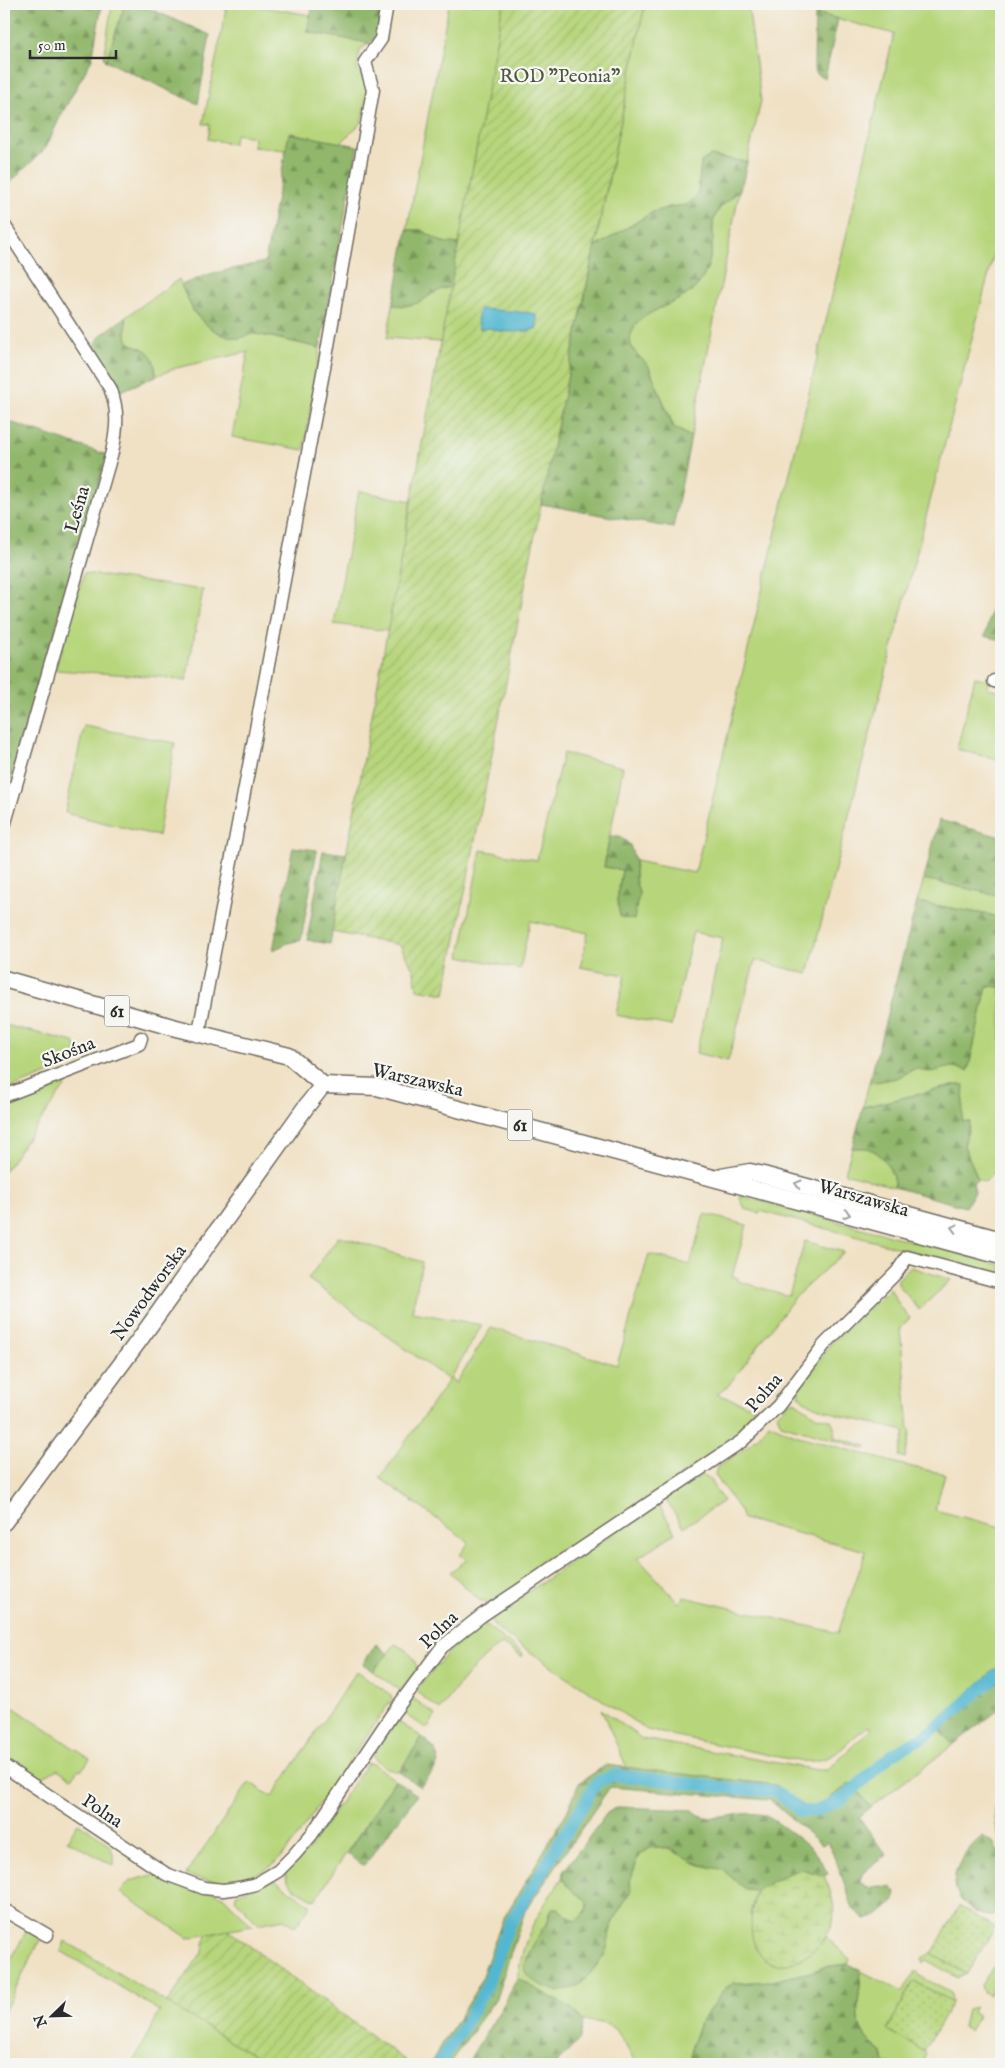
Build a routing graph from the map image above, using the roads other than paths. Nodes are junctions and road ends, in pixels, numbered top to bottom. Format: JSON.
{"nodes":[{"id":1,"x":387,"y":4,"type":"edge"},
{"id":2,"x":4,"y":226,"type":"edge"},
{"id":3,"x":4,"y":826,"type":"edge"},
{"id":4,"x":4,"y":979,"type":"edge"},
{"id":5,"x":199,"y":1032,"type":"junction"},
{"id":6,"x":141,"y":1038,"type":"dead end"},
{"id":7,"x":324,"y":1085,"type":"junction"},
{"id":8,"x":4,"y":1096,"type":"edge"},
{"id":9,"x":715,"y":1178,"type":"junction"},
{"id":10,"x":1001,"y":1240,"type":"edge"},
{"id":11,"x":1001,"y":1256,"type":"edge"},
{"id":12,"x":1001,"y":1282,"type":"edge"},
{"id":13,"x":4,"y":1522,"type":"edge"},
{"id":14,"x":4,"y":1766,"type":"edge"},
{"id":15,"x":4,"y":1910,"type":"edge"},
{"id":16,"x":47,"y":1936,"type":"dead end"}],
"edges":[{"from":1,"to":5,"type":"street"},
{"from":2,"to":3,"type":"street","name":"Leśna"},
{"from":4,"to":5,"type":"main road","number":"61"},
{"from":5,"to":7,"type":"main road","number":"61"},
{"from":6,"to":8,"type":"street","name":"Skośna"},
{"from":7,"to":9,"type":"main road","name":"Warszawska","number":"61"},
{"from":7,"to":13,"type":"main road","name":"Nowodworska"},
{"from":10,"to":9,"type":"main road","name":"Warszawska","number":"61","one_way":true},
{"from":9,"to":11,"type":"main road","name":"Warszawska","number":"61","one_way":true},
{"from":12,"to":14,"type":"street","name":"Polna"},
{"from":15,"to":16,"type":"street"}]}
